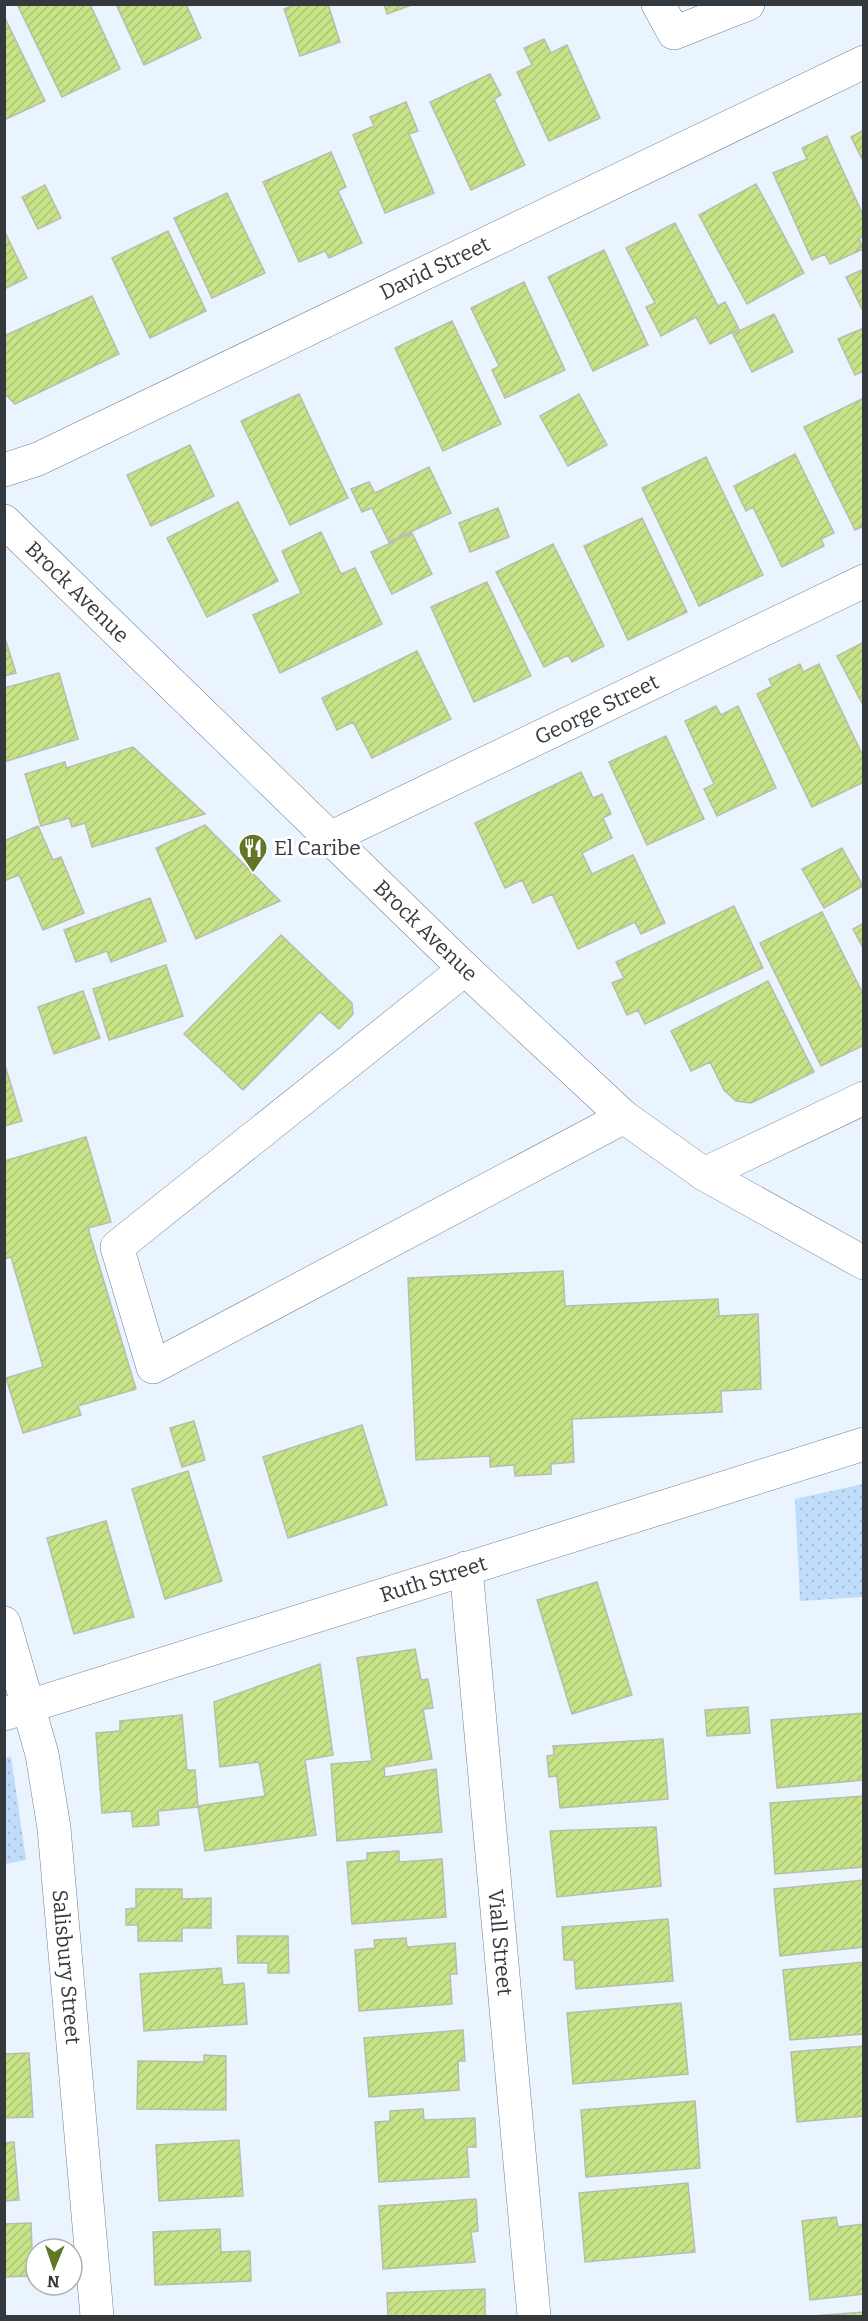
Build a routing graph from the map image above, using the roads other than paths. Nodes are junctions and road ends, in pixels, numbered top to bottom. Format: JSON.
{"nodes":[{"id":1,"x":658,"y":4,"type":"edge"},
{"id":2,"x":748,"y":4,"type":"edge"},
{"id":3,"x":864,"y":62,"type":"edge"},
{"id":4,"x":4,"y":470,"type":"edge"},
{"id":5,"x":4,"y":521,"type":"edge"},
{"id":6,"x":864,"y":581,"type":"edge"},
{"id":7,"x":330,"y":838,"type":"junction"},
{"id":8,"x":465,"y":969,"type":"junction"},
{"id":9,"x":864,"y":1098,"type":"edge"},
{"id":10,"x":624,"y":1117,"type":"junction"},
{"id":11,"x":704,"y":1174,"type":"junction"},
{"id":12,"x":864,"y":1263,"type":"edge"},
{"id":13,"x":864,"y":1444,"type":"edge"},
{"id":14,"x":466,"y":1568,"type":"junction"},
{"id":15,"x":4,"y":1623,"type":"edge"},
{"id":16,"x":17,"y":1710,"type":"edge"},
{"id":17,"x":97,"y":2316,"type":"edge"},
{"id":18,"x":534,"y":2316,"type":"edge"}],
"edges":[{"from":1,"to":2,"type":"street"},
{"from":3,"to":4,"type":"street","name":"David Street"},
{"from":5,"to":7,"type":"street","name":"Brock Avenue"},
{"from":6,"to":7,"type":"street","name":"George Street"},
{"from":7,"to":8,"type":"street","name":"Brock Avenue"},
{"from":8,"to":10,"type":"street","name":"Brock Avenue"},
{"from":8,"to":10,"type":"street"},
{"from":9,"to":11,"type":"street"},
{"from":10,"to":11,"type":"street","name":"Brock Avenue"},
{"from":11,"to":12,"type":"street","name":"Brock Avenue"},
{"from":13,"to":14,"type":"street","name":"Ruth Street"},
{"from":14,"to":16,"type":"street","name":"Ruth Street"},
{"from":14,"to":18,"type":"street","name":"Viall Street"},
{"from":15,"to":16,"type":"street","name":"Salisbury Street"},
{"from":16,"to":17,"type":"street","name":"Salisbury Street"}]}
